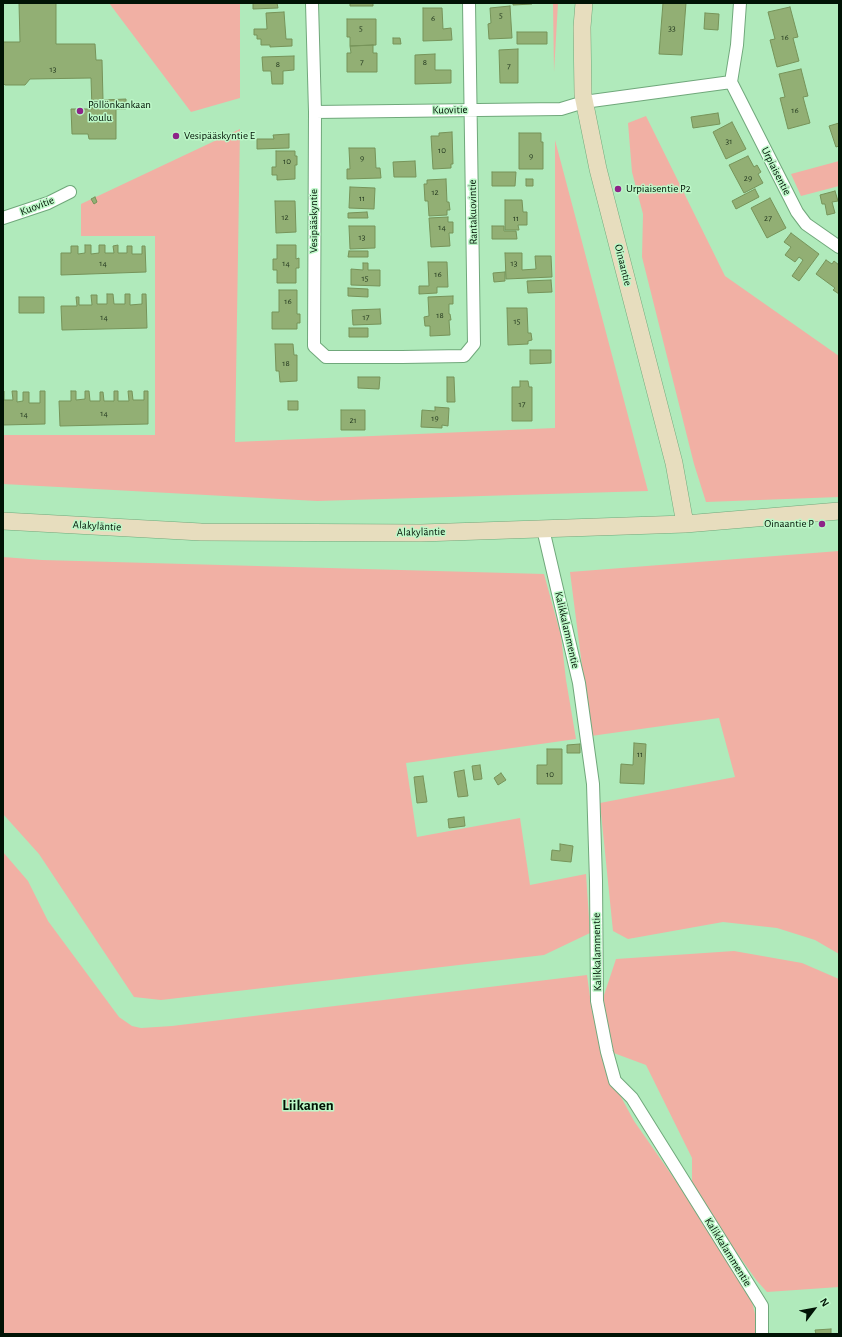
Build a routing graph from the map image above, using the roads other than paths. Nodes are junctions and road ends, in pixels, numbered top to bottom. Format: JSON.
{"nodes":[{"id":1,"x":312,"y":3,"type":"edge"},
{"id":2,"x":469,"y":3,"type":"edge"},
{"id":3,"x":584,"y":3,"type":"edge"},
{"id":4,"x":740,"y":3,"type":"edge"},
{"id":5,"x":731,"y":82,"type":"junction"},
{"id":6,"x":584,"y":102,"type":"junction"},
{"id":7,"x":472,"y":110,"type":"junction"},
{"id":8,"x":314,"y":112,"type":"junction"},
{"id":9,"x":70,"y":192,"type":"dead end"},
{"id":10,"x":3,"y":218,"type":"edge"},
{"id":11,"x":839,"y":247,"type":"edge"},
{"id":12,"x":402,"y":357,"type":"joint"},
{"id":13,"x":839,"y":511,"type":"edge"},
{"id":14,"x":3,"y":521,"type":"edge"},
{"id":15,"x":685,"y":524,"type":"junction"},
{"id":16,"x":543,"y":529,"type":"junction"},
{"id":17,"x":762,"y":1334,"type":"edge"}],
"edges":[{"from":1,"to":8,"type":"street","name":"Vesipääskyntie"},
{"from":2,"to":7,"type":"street","name":"Rantakuovintie"},
{"from":3,"to":6,"type":"main road","name":"Oinaantie"},
{"from":4,"to":5,"type":"street"},
{"from":5,"to":6,"type":"street"},
{"from":5,"to":11,"type":"street","name":"Urpiaisentie"},
{"from":6,"to":7,"type":"street","name":"Kuovitie"},
{"from":6,"to":15,"type":"main road","name":"Oinaantie"},
{"from":7,"to":8,"type":"street","name":"Kuovitie"},
{"from":7,"to":12,"type":"street","name":"Rantakuovintie"},
{"from":8,"to":12,"type":"street","name":"Vesipääskyntie"},
{"from":9,"to":10,"type":"street","name":"Kuovitie"},
{"from":13,"to":15,"type":"main road","name":"Alakyläntie"},
{"from":14,"to":16,"type":"main road","name":"Alakyläntie"},
{"from":15,"to":16,"type":"main road","name":"Alakyläntie"},
{"from":16,"to":17,"type":"street","name":"Kalikkalammentie"}]}
